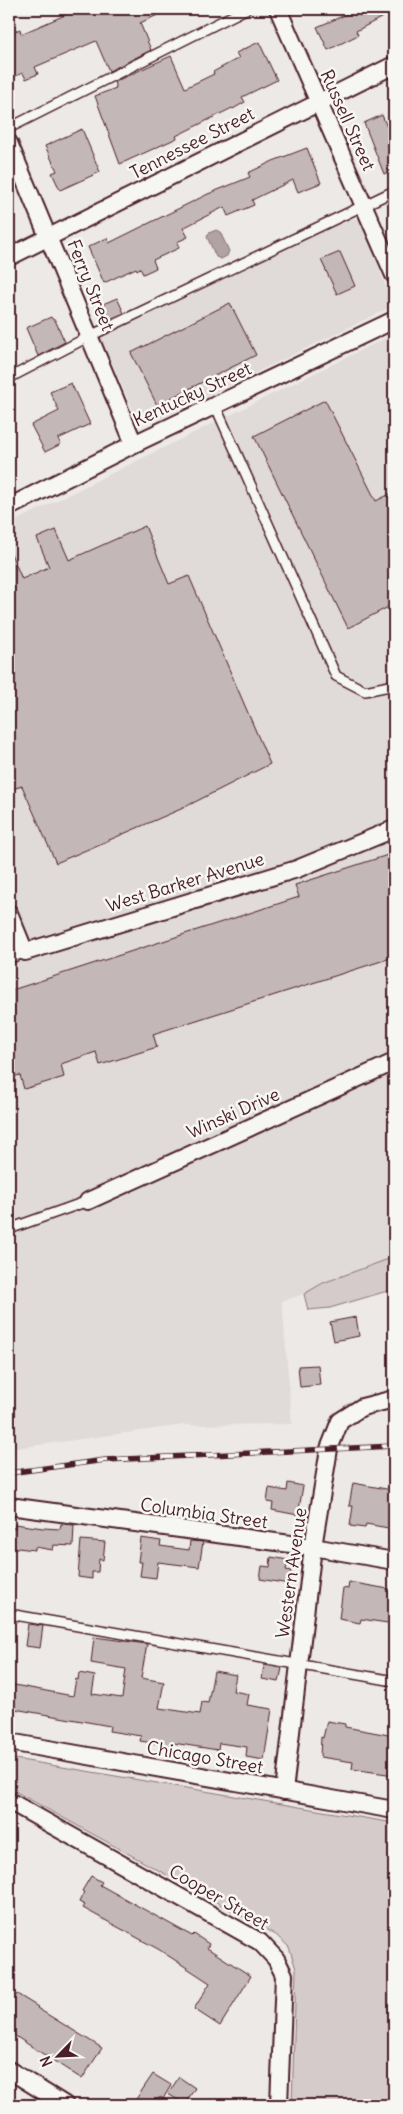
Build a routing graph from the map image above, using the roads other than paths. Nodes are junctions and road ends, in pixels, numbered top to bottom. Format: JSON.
{"nodes":[{"id":1,"x":246,"y":9,"type":"edge"},
{"id":2,"x":278,"y":9,"type":"edge"},
{"id":3,"x":394,"y":65,"type":"edge"},
{"id":4,"x":318,"y":102,"type":"junction"},
{"id":5,"x":9,"y":128,"type":"edge"},
{"id":6,"x":9,"y":143,"type":"edge"},
{"id":7,"x":394,"y":190,"type":"edge"},
{"id":8,"x":364,"y":206,"type":"junction"},
{"id":9,"x":49,"y":237,"type":"junction"},
{"id":10,"x":9,"y":257,"type":"edge"},
{"id":11,"x":394,"y":275,"type":"edge"},
{"id":12,"x":394,"y":320,"type":"edge"},
{"id":13,"x":90,"y":336,"type":"junction"},
{"id":14,"x":9,"y":378,"type":"edge"},
{"id":15,"x":215,"y":405,"type":"junction"},
{"id":16,"x":134,"y":444,"type":"junction"},
{"id":17,"x":9,"y":507,"type":"edge"},
{"id":18,"x":394,"y":685,"type":"edge"},
{"id":19,"x":394,"y":829,"type":"edge"},
{"id":20,"x":9,"y":913,"type":"edge"},
{"id":21,"x":25,"y":952,"type":"junction"},
{"id":22,"x":9,"y":959,"type":"edge"},
{"id":23,"x":394,"y":1062,"type":"edge"},
{"id":24,"x":88,"y":1201,"type":"joint"},
{"id":25,"x":9,"y":1229,"type":"edge"},
{"id":26,"x":394,"y":1399,"type":"edge"},
{"id":27,"x":9,"y":1506,"type":"edge"},
{"id":28,"x":313,"y":1547,"type":"junction"},
{"id":29,"x":394,"y":1561,"type":"edge"},
{"id":30,"x":9,"y":1614,"type":"edge"},
{"id":31,"x":299,"y":1664,"type":"junction"},
{"id":32,"x":394,"y":1681,"type":"edge"},
{"id":33,"x":9,"y":1742,"type":"edge"},
{"id":34,"x":284,"y":1791,"type":"junction"},
{"id":35,"x":9,"y":1802,"type":"edge"},
{"id":36,"x":394,"y":1810,"type":"edge"},
{"id":37,"x":9,"y":2070,"type":"edge"},
{"id":38,"x":65,"y":2105,"type":"edge"},
{"id":39,"x":279,"y":2105,"type":"edge"}],
"edges":[{"from":1,"to":5,"type":"lane"},
{"from":2,"to":4,"type":"street","name":"Russell Street"},
{"from":3,"to":4,"type":"street","name":"Tennessee Street"},
{"from":4,"to":8,"type":"street","name":"Russell Street"},
{"from":4,"to":9,"type":"street","name":"Tennessee Street"},
{"from":6,"to":9,"type":"street","name":"Ferry Street"},
{"from":7,"to":8,"type":"lane"},
{"from":8,"to":11,"type":"street","name":"Russell Street"},
{"from":8,"to":13,"type":"lane"},
{"from":9,"to":10,"type":"street","name":"Tennessee Street"},
{"from":9,"to":13,"type":"street","name":"Ferry Street"},
{"from":12,"to":15,"type":"street","name":"Kentucky Street"},
{"from":13,"to":14,"type":"lane"},
{"from":13,"to":16,"type":"street","name":"Ferry Street"},
{"from":15,"to":16,"type":"street","name":"Kentucky Street"},
{"from":15,"to":18,"type":"lane"},
{"from":16,"to":17,"type":"street","name":"Kentucky Street"},
{"from":19,"to":21,"type":"street","name":"West Barker Avenue"},
{"from":20,"to":21,"type":"street"},
{"from":21,"to":22,"type":"lane"},
{"from":23,"to":24,"type":"street","name":"Winski Drive"},
{"from":24,"to":25,"type":"lane"},
{"from":26,"to":28,"type":"street","name":"Western Avenue"},
{"from":27,"to":28,"type":"street","name":"Columbia Street"},
{"from":28,"to":29,"type":"street","name":"Columbia Street"},
{"from":28,"to":31,"type":"street","name":"Western Avenue"},
{"from":30,"to":31,"type":"lane"},
{"from":31,"to":32,"type":"lane"},
{"from":31,"to":34,"type":"street","name":"Western Avenue"},
{"from":33,"to":34,"type":"street","name":"Chicago Street"},
{"from":34,"to":36,"type":"street","name":"Chicago Street"},
{"from":35,"to":39,"type":"street","name":"Cooper Street"},
{"from":37,"to":38,"type":"street"}]}
